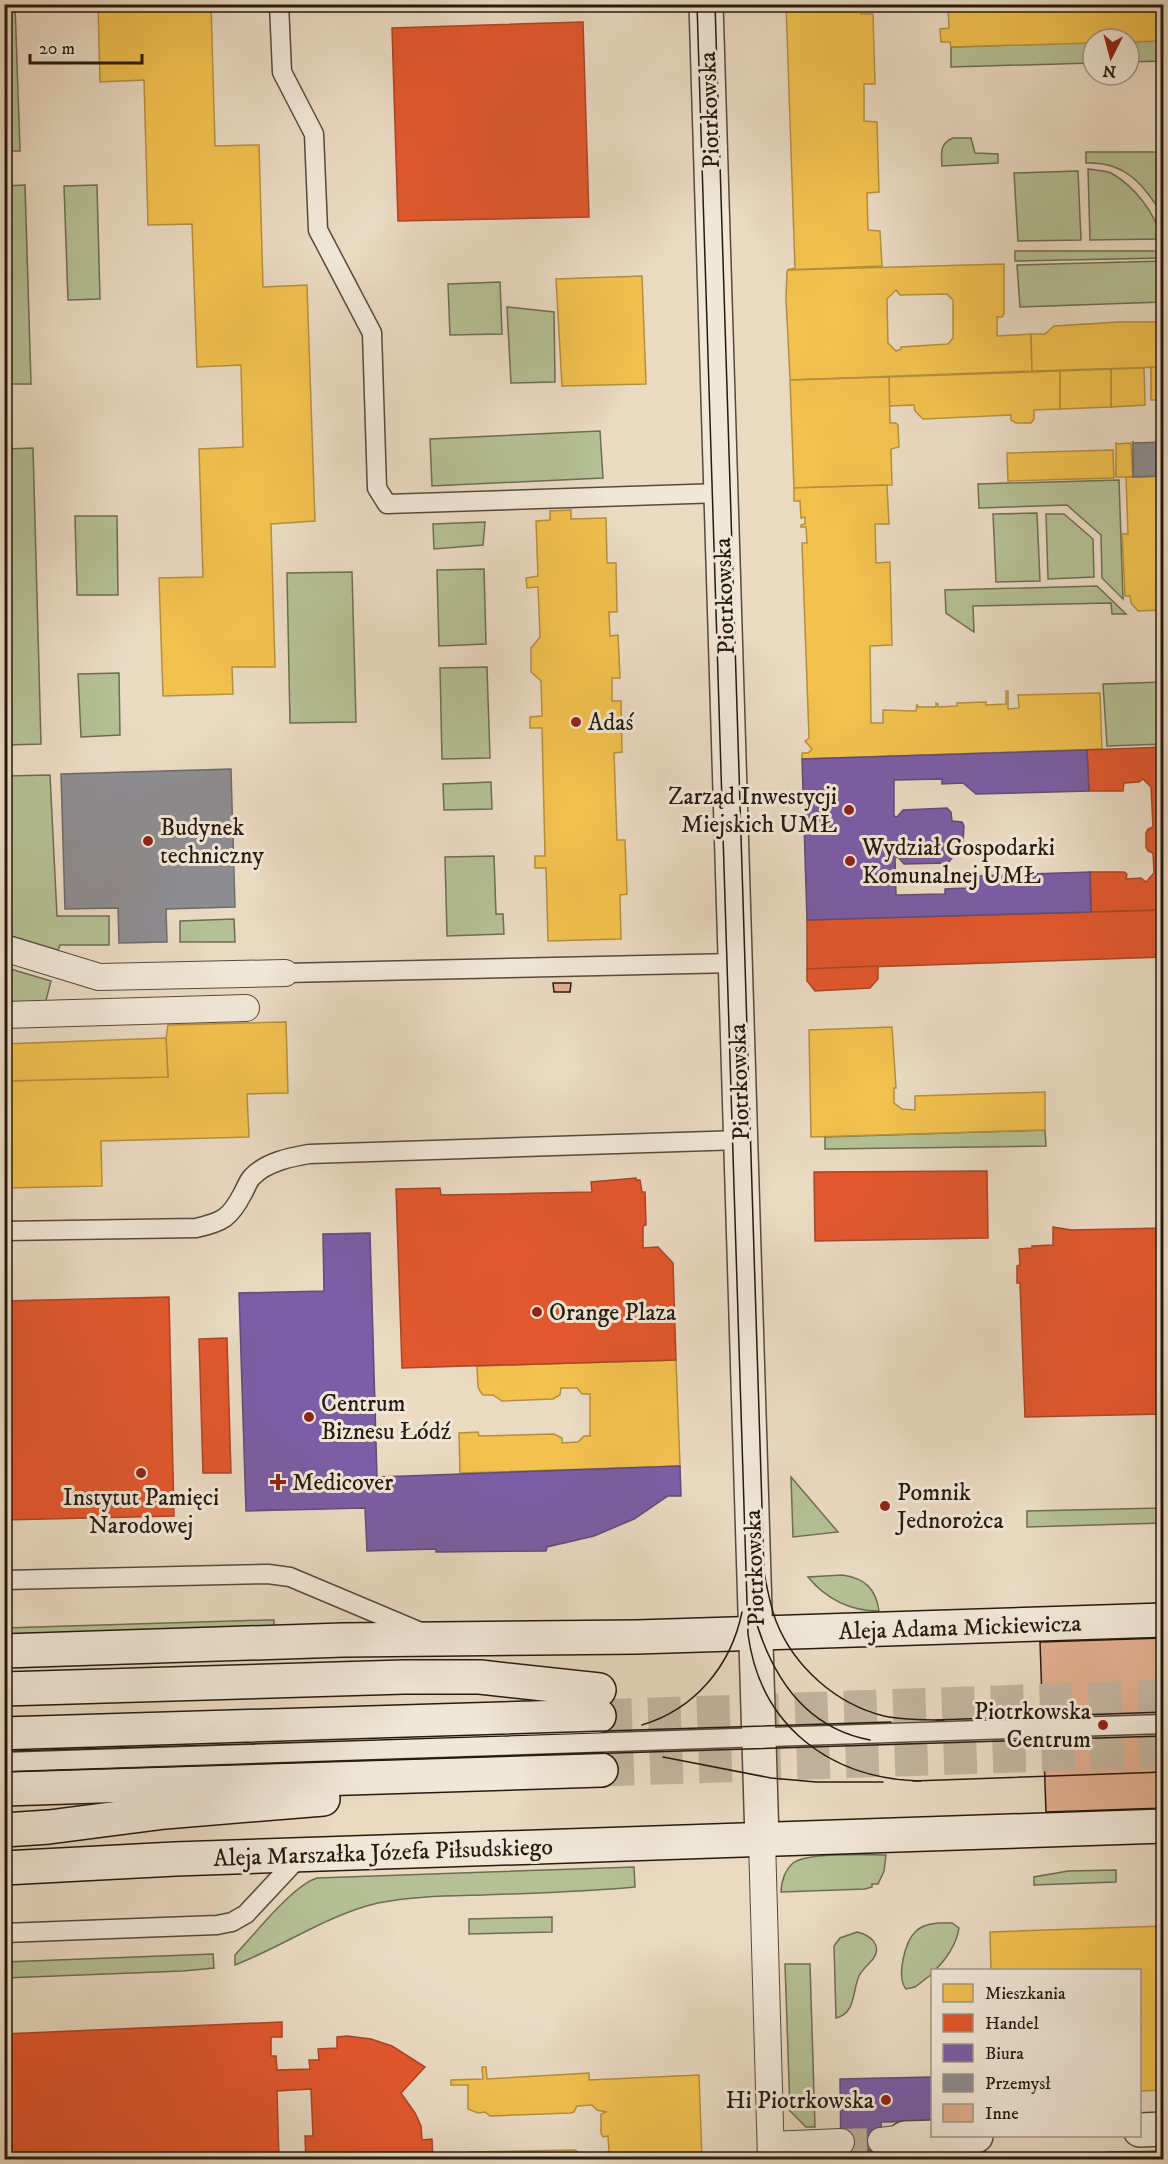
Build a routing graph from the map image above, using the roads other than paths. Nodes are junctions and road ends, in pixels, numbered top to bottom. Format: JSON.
{"nodes":[{"id":1,"x":279,"y":4,"type":"edge"},
{"id":2,"x":706,"y":4,"type":"edge"},
{"id":3,"x":721,"y":493,"type":"junction"},
{"id":4,"x":4,"y":948,"type":"edge"},
{"id":5,"x":735,"y":963,"type":"junction"},
{"id":6,"x":285,"y":973,"type":"joint"},
{"id":7,"x":246,"y":1008,"type":"dead end"},
{"id":8,"x":4,"y":1015,"type":"edge"},
{"id":9,"x":741,"y":1140,"type":"junction"},
{"id":10,"x":4,"y":1231,"type":"edge"},
{"id":11,"x":4,"y":1580,"type":"edge"},
{"id":12,"x":1164,"y":1620,"type":"edge"},
{"id":13,"x":756,"y":1633,"type":"junction"},
{"id":14,"x":438,"y":1639,"type":"junction"},
{"id":15,"x":4,"y":1651,"type":"edge"},
{"id":16,"x":4,"y":1689,"type":"edge"},
{"id":17,"x":1164,"y":1724,"type":"edge"},
{"id":18,"x":4,"y":1734,"type":"edge"},
{"id":19,"x":758,"y":1737,"type":"junction"},
{"id":20,"x":4,"y":1762,"type":"edge"},
{"id":21,"x":601,"y":1770,"type":"tunnel mouth"},
{"id":22,"x":560,"y":1771,"type":"junction"},
{"id":23,"x":4,"y":1789,"type":"edge"},
{"id":24,"x":1164,"y":1826,"type":"edge"},
{"id":25,"x":4,"y":1830,"type":"edge"},
{"id":26,"x":762,"y":1840,"type":"junction"},
{"id":27,"x":301,"y":1855,"type":"junction"},
{"id":28,"x":4,"y":1868,"type":"edge"},
{"id":29,"x":4,"y":1933,"type":"edge"},
{"id":30,"x":1164,"y":2129,"type":"edge"},
{"id":31,"x":1141,"y":2130,"type":"edge"},
{"id":32,"x":948,"y":2137,"type":"edge"},
{"id":33,"x":893,"y":2139,"type":"tunnel mouth"},
{"id":34,"x":841,"y":2142,"type":"tunnel mouth"},
{"id":35,"x":771,"y":2152,"type":"edge"}],
"edges":[{"from":1,"to":3,"type":"lane"},
{"from":2,"to":3,"type":"main road","name":"Piotrkowska"},
{"from":3,"to":5,"type":"main road","name":"Piotrkowska"},
{"from":4,"to":6,"type":"street"},
{"from":5,"to":6,"type":"lane"},
{"from":5,"to":9,"type":"main road","name":"Piotrkowska"},
{"from":7,"to":8,"type":"street"},
{"from":9,"to":10,"type":"lane"},
{"from":9,"to":13,"type":"main road","name":"Piotrkowska"},
{"from":11,"to":14,"type":"lane"},
{"from":12,"to":13,"type":"main road","name":"Aleja Adama Mickiewicza"},
{"from":13,"to":14,"type":"main road"},
{"from":13,"to":19,"type":"main road","name":"Piotrkowska"},
{"from":14,"to":15,"type":"main road"},
{"from":16,"to":18,"type":"main road"},
{"from":17,"to":19,"type":"lane"},
{"from":19,"to":20,"type":"lane"},
{"from":19,"to":26,"type":"main road","name":"Piotrkowska"},
{"from":21,"to":22,"type":"main road"},
{"from":22,"to":23,"type":"main road"},
{"from":22,"to":25,"type":"main road"},
{"from":24,"to":26,"type":"main road"},
{"from":26,"to":27,"type":"main road","name":"Aleja Marszałka Józefa Piłsudskiego"},
{"from":26,"to":35,"type":"street","name":"Piotrkowska"},
{"from":27,"to":28,"type":"main road","name":"Aleja Marszałka Józefa Piłsudskiego"},
{"from":27,"to":29,"type":"lane"},
{"from":30,"to":31,"type":"main road"},
{"from":32,"to":33,"type":"main road"},
{"from":34,"to":35,"type":"street"}]}
